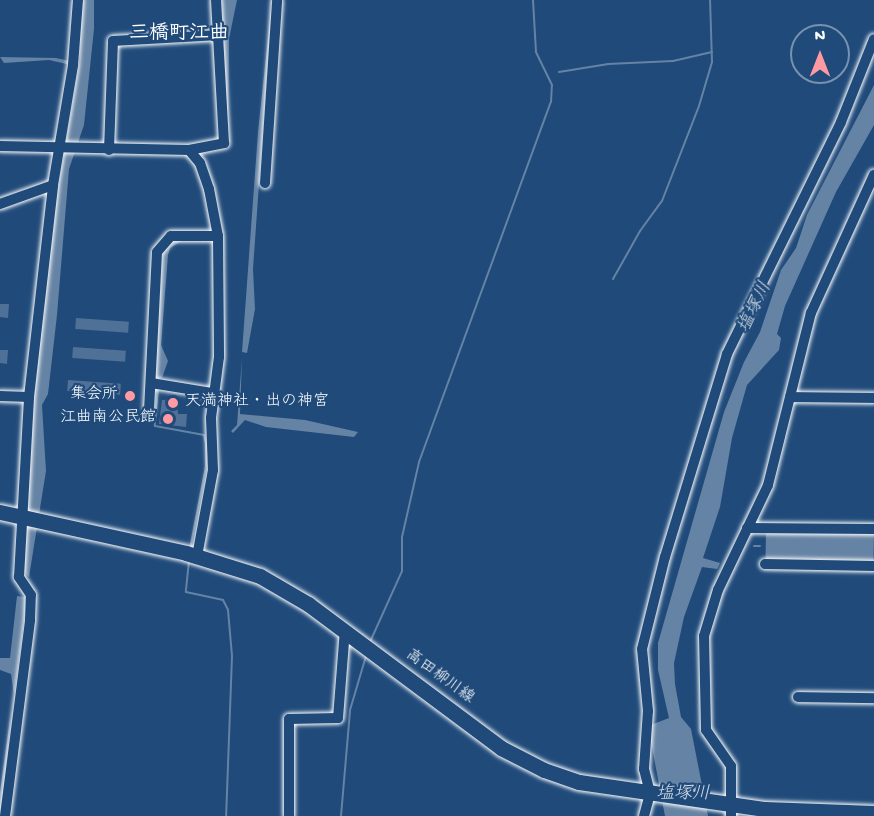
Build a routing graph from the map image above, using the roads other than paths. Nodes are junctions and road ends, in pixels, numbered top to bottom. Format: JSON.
{"nodes":[{"id":1,"x":78,"y":0,"type":"edge"},
{"id":2,"x":216,"y":0,"type":"edge"},
{"id":3,"x":277,"y":0,"type":"edge"},
{"id":4,"x":219,"y":35,"type":"junction"},
{"id":5,"x":874,"y":39,"type":"edge"},
{"id":6,"x":0,"y":146,"type":"edge"},
{"id":7,"x":60,"y":148,"type":"junction"},
{"id":8,"x":109,"y":150,"type":"junction"},
{"id":9,"x":189,"y":150,"type":"junction"},
{"id":10,"x":874,"y":175,"type":"edge"},
{"id":11,"x":265,"y":183,"type":"dead end"},
{"id":12,"x":53,"y":184,"type":"junction"},
{"id":13,"x":0,"y":204,"type":"edge"},
{"id":14,"x":218,"y":236,"type":"junction"},
{"id":15,"x":156,"y":384,"type":"junction"},
{"id":16,"x":213,"y":393,"type":"junction"},
{"id":17,"x":0,"y":396,"type":"edge"},
{"id":18,"x":29,"y":397,"type":"junction"},
{"id":19,"x":790,"y":397,"type":"junction"},
{"id":20,"x":874,"y":398,"type":"edge"},
{"id":21,"x":149,"y":410,"type":"dead end"},
{"id":22,"x":0,"y":512,"type":"edge"},
{"id":23,"x":28,"y":518,"type":"junction"},
{"id":24,"x":747,"y":528,"type":"junction"},
{"id":25,"x":874,"y":529,"type":"edge"},
{"id":26,"x":191,"y":555,"type":"junction"},
{"id":27,"x":765,"y":564,"type":"dead end"},
{"id":28,"x":874,"y":566,"type":"edge"},
{"id":29,"x":345,"y":630,"type":"junction"},
{"id":30,"x":798,"y":697,"type":"dead end"},
{"id":31,"x":874,"y":698,"type":"edge"},
{"id":32,"x":654,"y":794,"type":"junction"},
{"id":33,"x":729,"y":807,"type":"edge"},
{"id":34,"x":871,"y":814,"type":"edge"},
{"id":35,"x":4,"y":816,"type":"edge"},
{"id":36,"x":289,"y":816,"type":"edge"},
{"id":37,"x":644,"y":816,"type":"edge"}],
"edges":[{"from":1,"to":7,"type":"street"},
{"from":2,"to":4,"type":"street"},
{"from":3,"to":11,"type":"street"},
{"from":4,"to":8,"type":"street"},
{"from":4,"to":9,"type":"street"},
{"from":5,"to":32,"type":"street"},
{"from":6,"to":7,"type":"street"},
{"from":7,"to":8,"type":"street"},
{"from":7,"to":12,"type":"street"},
{"from":8,"to":9,"type":"street"},
{"from":9,"to":14,"type":"street"},
{"from":10,"to":19,"type":"street"},
{"from":12,"to":13,"type":"street"},
{"from":12,"to":18,"type":"street"},
{"from":14,"to":15,"type":"street"},
{"from":14,"to":16,"type":"street"},
{"from":15,"to":16,"type":"street"},
{"from":15,"to":21,"type":"street"},
{"from":16,"to":26,"type":"street"},
{"from":17,"to":18,"type":"street"},
{"from":18,"to":23,"type":"street"},
{"from":19,"to":20,"type":"street"},
{"from":19,"to":24,"type":"street"},
{"from":22,"to":23,"type":"main road","name":"高田柳川線"},
{"from":23,"to":26,"type":"main road","name":"高田柳川線"},
{"from":23,"to":35,"type":"street"},
{"from":24,"to":25,"type":"street"},
{"from":24,"to":33,"type":"street"},
{"from":26,"to":29,"type":"main road","name":"高田柳川線"},
{"from":27,"to":28,"type":"street"},
{"from":29,"to":32,"type":"main road","name":"高田柳川線"},
{"from":29,"to":36,"type":"street"},
{"from":30,"to":31,"type":"street"},
{"from":32,"to":33,"type":"main road","name":"高田柳川線"},
{"from":32,"to":37,"type":"street"},
{"from":33,"to":34,"type":"main road","name":"高田柳川線"}]}
